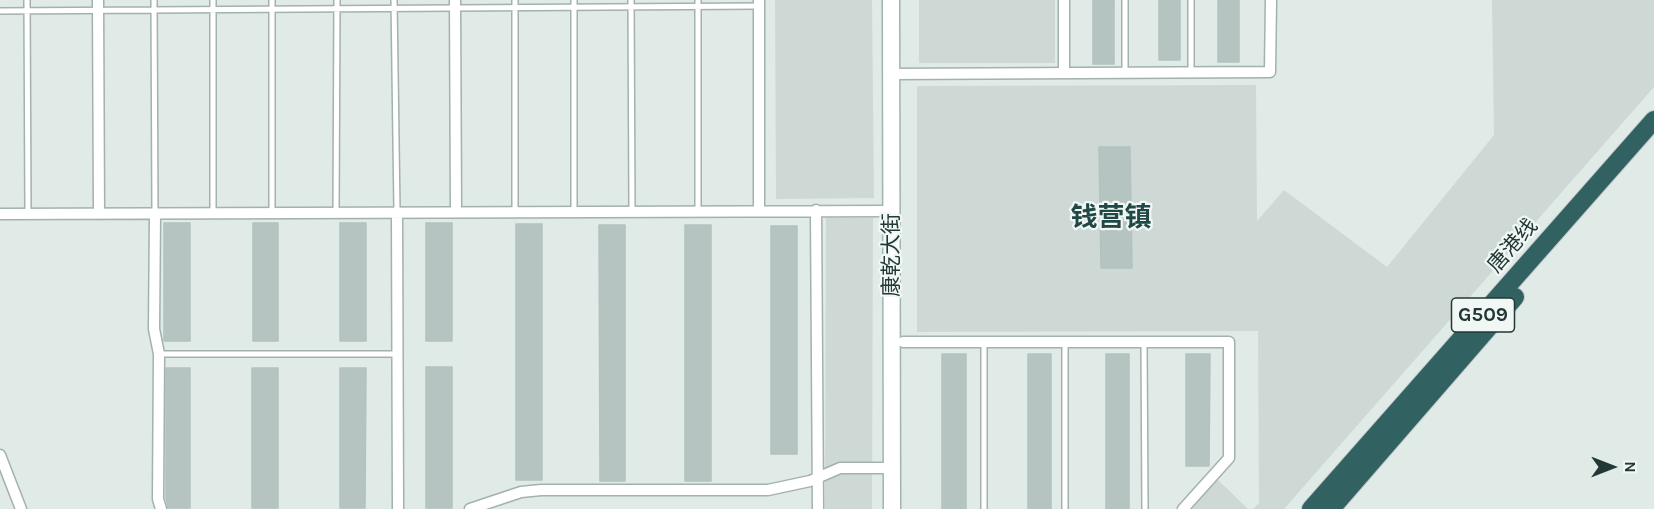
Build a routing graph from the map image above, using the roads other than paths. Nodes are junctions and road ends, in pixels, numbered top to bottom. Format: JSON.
{"nodes":[{"id":1,"x":27,"y":0,"type":"edge"},
{"id":2,"x":154,"y":0,"type":"edge"},
{"id":3,"x":213,"y":0,"type":"edge"},
{"id":4,"x":272,"y":0,"type":"edge"},
{"id":5,"x":337,"y":0,"type":"edge"},
{"id":6,"x":394,"y":0,"type":"edge"},
{"id":7,"x":515,"y":0,"type":"edge"},
{"id":8,"x":574,"y":0,"type":"edge"},
{"id":9,"x":631,"y":0,"type":"edge"},
{"id":10,"x":891,"y":0,"type":"edge"},
{"id":11,"x":903,"y":0,"type":"edge"},
{"id":12,"x":1064,"y":0,"type":"edge"},
{"id":13,"x":1125,"y":0,"type":"edge"},
{"id":14,"x":1191,"y":0,"type":"edge"},
{"id":15,"x":1271,"y":0,"type":"edge"},
{"id":16,"x":698,"y":3,"type":"edge"},
{"id":17,"x":759,"y":3,"type":"edge"},
{"id":18,"x":455,"y":4,"type":"edge"},
{"id":19,"x":98,"y":5,"type":"edge"},
{"id":20,"x":574,"y":7,"type":"junction"},
{"id":21,"x":631,"y":7,"type":"junction"},
{"id":22,"x":515,"y":8,"type":"junction"},
{"id":23,"x":272,"y":9,"type":"junction"},
{"id":24,"x":337,"y":9,"type":"junction"},
{"id":25,"x":394,"y":9,"type":"junction"},
{"id":26,"x":154,"y":10,"type":"junction"},
{"id":27,"x":213,"y":10,"type":"junction"},
{"id":28,"x":0,"y":11,"type":"edge"},
{"id":29,"x":27,"y":11,"type":"junction"},
{"id":30,"x":1191,"y":72,"type":"junction"},
{"id":31,"x":1064,"y":73,"type":"junction"},
{"id":32,"x":1125,"y":73,"type":"junction"},
{"id":33,"x":897,"y":74,"type":"junction"},
{"id":34,"x":1654,"y":120,"type":"edge"},
{"id":35,"x":1654,"y":135,"type":"edge"},
{"id":36,"x":816,"y":210,"type":"junction"},
{"id":37,"x":698,"y":211,"type":"junction"},
{"id":38,"x":759,"y":211,"type":"junction"},
{"id":39,"x":891,"y":211,"type":"junction"},
{"id":40,"x":397,"y":212,"type":"junction"},
{"id":41,"x":456,"y":212,"type":"junction"},
{"id":42,"x":515,"y":212,"type":"junction"},
{"id":43,"x":574,"y":212,"type":"junction"},
{"id":44,"x":632,"y":212,"type":"junction"},
{"id":45,"x":155,"y":213,"type":"junction"},
{"id":46,"x":213,"y":213,"type":"junction"},
{"id":47,"x":272,"y":213,"type":"junction"},
{"id":48,"x":336,"y":213,"type":"junction"},
{"id":49,"x":0,"y":214,"type":"edge"},
{"id":50,"x":28,"y":214,"type":"junction"},
{"id":51,"x":99,"y":214,"type":"junction"},
{"id":52,"x":903,"y":342,"type":"junction"},
{"id":53,"x":984,"y":342,"type":"junction"},
{"id":54,"x":1065,"y":342,"type":"junction"},
{"id":55,"x":1144,"y":342,"type":"junction"},
{"id":56,"x":159,"y":354,"type":"junction"},
{"id":57,"x":397,"y":354,"type":"junction"},
{"id":58,"x":0,"y":455,"type":"edge"},
{"id":59,"x":892,"y":468,"type":"junction"},
{"id":60,"x":818,"y":477,"type":"junction"},
{"id":61,"x":21,"y":509,"type":"edge"},
{"id":62,"x":161,"y":509,"type":"edge"},
{"id":63,"x":398,"y":509,"type":"edge"},
{"id":64,"x":470,"y":509,"type":"edge"},
{"id":65,"x":818,"y":509,"type":"edge"},
{"id":66,"x":892,"y":509,"type":"edge"},
{"id":67,"x":903,"y":509,"type":"edge"},
{"id":68,"x":984,"y":509,"type":"edge"},
{"id":69,"x":1065,"y":509,"type":"edge"},
{"id":70,"x":1145,"y":509,"type":"edge"},
{"id":71,"x":1183,"y":509,"type":"edge"},
{"id":72,"x":1311,"y":509,"type":"edge"},
{"id":73,"x":1331,"y":509,"type":"edge"}],
"edges":[{"from":1,"to":29,"type":"lane"},
{"from":2,"to":26,"type":"lane"},
{"from":3,"to":27,"type":"lane"},
{"from":4,"to":23,"type":"lane"},
{"from":5,"to":24,"type":"lane"},
{"from":6,"to":25,"type":"lane"},
{"from":7,"to":22,"type":"lane"},
{"from":8,"to":20,"type":"lane"},
{"from":9,"to":21,"type":"lane"},
{"from":10,"to":33,"type":"street","name":"康乾大街"},
{"from":11,"to":33,"type":"street","name":"康乾大街"},
{"from":12,"to":31,"type":"street"},
{"from":13,"to":32,"type":"lane"},
{"from":14,"to":30,"type":"lane"},
{"from":15,"to":30,"type":"street"},
{"from":16,"to":17,"type":"lane"},
{"from":16,"to":21,"type":"lane"},
{"from":16,"to":37,"type":"lane"},
{"from":17,"to":38,"type":"street"},
{"from":18,"to":22,"type":"lane"},
{"from":18,"to":25,"type":"lane"},
{"from":18,"to":41,"type":"street"},
{"from":19,"to":26,"type":"lane"},
{"from":19,"to":29,"type":"lane"},
{"from":19,"to":51,"type":"street"},
{"from":20,"to":21,"type":"lane"},
{"from":20,"to":22,"type":"lane"},
{"from":20,"to":43,"type":"lane"},
{"from":21,"to":44,"type":"lane"},
{"from":22,"to":42,"type":"lane"},
{"from":23,"to":24,"type":"lane"},
{"from":23,"to":27,"type":"lane"},
{"from":23,"to":47,"type":"lane"},
{"from":24,"to":25,"type":"lane"},
{"from":24,"to":48,"type":"lane"},
{"from":25,"to":40,"type":"lane"},
{"from":26,"to":27,"type":"lane"},
{"from":26,"to":45,"type":"lane"},
{"from":27,"to":46,"type":"lane"},
{"from":28,"to":29,"type":"lane"},
{"from":29,"to":50,"type":"lane"},
{"from":30,"to":32,"type":"street"},
{"from":31,"to":32,"type":"street"},
{"from":31,"to":33,"type":"street"},
{"from":33,"to":39,"type":"street","name":"康乾大街"},
{"from":33,"to":52,"type":"street","name":"康乾大街"},
{"from":34,"to":72,"type":"highway","name":"唐港线","number":"G509"},
{"from":35,"to":73,"type":"highway","name":"唐港线","number":"G509"},
{"from":36,"to":38,"type":"street"},
{"from":36,"to":39,"type":"street"},
{"from":36,"to":60,"type":"street"},
{"from":37,"to":38,"type":"street"},
{"from":37,"to":44,"type":"street"},
{"from":39,"to":59,"type":"street","name":"康乾大街"},
{"from":40,"to":41,"type":"street"},
{"from":40,"to":48,"type":"street"},
{"from":40,"to":57,"type":"street"},
{"from":41,"to":42,"type":"street"},
{"from":42,"to":43,"type":"street"},
{"from":43,"to":44,"type":"street"},
{"from":45,"to":46,"type":"street"},
{"from":45,"to":51,"type":"street"},
{"from":45,"to":56,"type":"street"},
{"from":46,"to":47,"type":"street"},
{"from":47,"to":48,"type":"street"},
{"from":49,"to":50,"type":"street"},
{"from":50,"to":51,"type":"street"},
{"from":52,"to":53,"type":"street"},
{"from":52,"to":67,"type":"street","name":"康乾大街"},
{"from":53,"to":54,"type":"street"},
{"from":53,"to":68,"type":"lane"},
{"from":54,"to":55,"type":"street"},
{"from":54,"to":69,"type":"lane"},
{"from":55,"to":70,"type":"lane"},
{"from":55,"to":71,"type":"street"},
{"from":56,"to":57,"type":"lane"},
{"from":56,"to":62,"type":"street"},
{"from":57,"to":63,"type":"street"},
{"from":58,"to":61,"type":"street"},
{"from":59,"to":60,"type":"street"},
{"from":59,"to":66,"type":"street","name":"康乾大街"},
{"from":60,"to":64,"type":"street"},
{"from":60,"to":65,"type":"street"}]}
